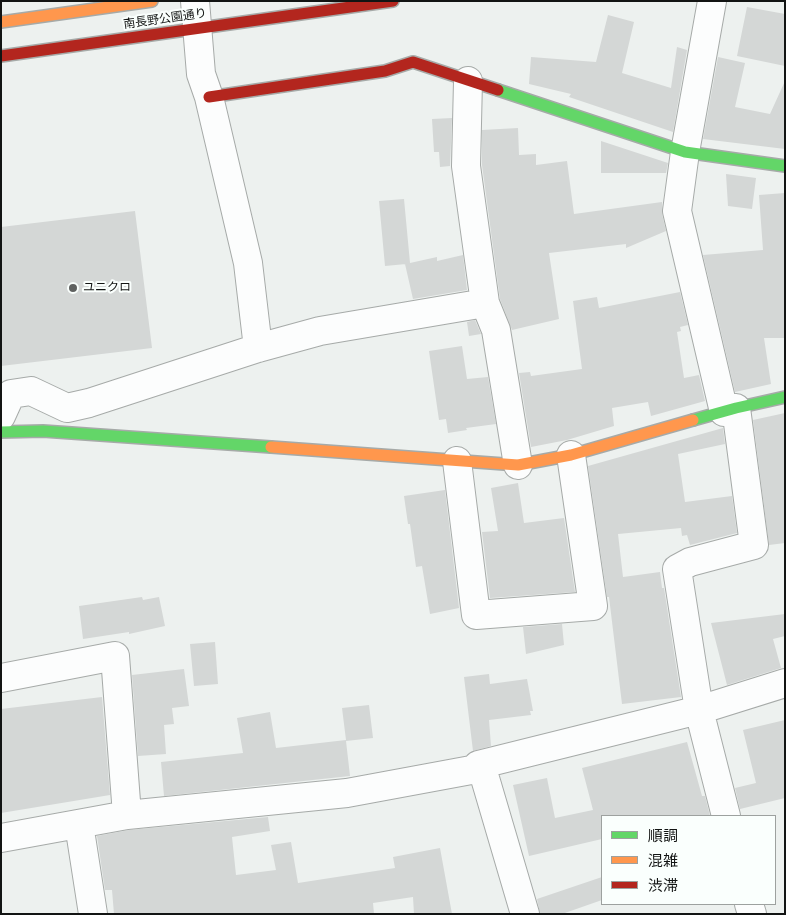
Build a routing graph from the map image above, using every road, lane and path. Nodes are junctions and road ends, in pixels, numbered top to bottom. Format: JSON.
{"nodes":[{"id":1,"x":152,"y":1,"type":"edge"},
{"id":2,"x":194,"y":1,"type":"edge"},
{"id":3,"x":392,"y":1,"type":"edge"},
{"id":4,"x":712,"y":1,"type":"edge"},
{"id":5,"x":1,"y":22,"type":"edge"},
{"id":6,"x":196,"y":29,"type":"junction"},
{"id":7,"x":1,"y":56,"type":"edge"},
{"id":8,"x":468,"y":81,"type":"junction"},
{"id":9,"x":209,"y":97,"type":"junction"},
{"id":10,"x":685,"y":152,"type":"junction"},
{"id":11,"x":785,"y":166,"type":"edge"},
{"id":12,"x":484,"y":303,"type":"junction"},
{"id":13,"x":258,"y":348,"type":"junction"},
{"id":14,"x":785,"y":397,"type":"edge"},
{"id":15,"x":730,"y":410,"type":"junction"},
{"id":16,"x":1,"y":416,"type":"edge"},
{"id":17,"x":1,"y":432,"type":"edge"},
{"id":18,"x":571,"y":455,"type":"junction"},
{"id":19,"x":458,"y":461,"type":"junction"},
{"id":20,"x":518,"y":465,"type":"junction"},
{"id":21,"x":1,"y":678,"type":"edge"},
{"id":22,"x":785,"y":683,"type":"edge"},
{"id":23,"x":699,"y":710,"type":"junction"},
{"id":24,"x":482,"y":768,"type":"junction"},
{"id":25,"x":127,"y":815,"type":"junction"},
{"id":26,"x":726,"y":815,"type":"edge"},
{"id":27,"x":79,"y":824,"type":"junction"},
{"id":28,"x":1,"y":838,"type":"edge"},
{"id":29,"x":93,"y":914,"type":"edge"},
{"id":30,"x":525,"y":914,"type":"edge"}],
"edges":[{"from":1,"to":5,"type":"street","name":"南長野公園通り"},
{"from":2,"to":6,"type":"street"},
{"from":3,"to":6,"type":"street","name":"南長野公園通り"},
{"from":4,"to":10,"type":"street"},
{"from":6,"to":7,"type":"street","name":"南長野公園通り"},
{"from":6,"to":9,"type":"street"},
{"from":8,"to":9,"type":"street"},
{"from":8,"to":10,"type":"street"},
{"from":8,"to":12,"type":"street"},
{"from":9,"to":13,"type":"street"},
{"from":10,"to":11,"type":"street"},
{"from":10,"to":15,"type":"street"},
{"from":12,"to":13,"type":"street"},
{"from":12,"to":20,"type":"street"},
{"from":13,"to":16,"type":"street"},
{"from":14,"to":15,"type":"street"},
{"from":15,"to":18,"type":"street"},
{"from":15,"to":23,"type":"street"},
{"from":17,"to":19,"type":"street"},
{"from":18,"to":19,"type":"street"},
{"from":18,"to":20,"type":"street"},
{"from":19,"to":20,"type":"street"},
{"from":21,"to":25,"type":"street"},
{"from":22,"to":23,"type":"street"},
{"from":23,"to":24,"type":"street"},
{"from":23,"to":26,"type":"street"},
{"from":24,"to":25,"type":"street"},
{"from":24,"to":30,"type":"street"},
{"from":25,"to":27,"type":"street"},
{"from":27,"to":28,"type":"street"},
{"from":27,"to":29,"type":"street"}]}
